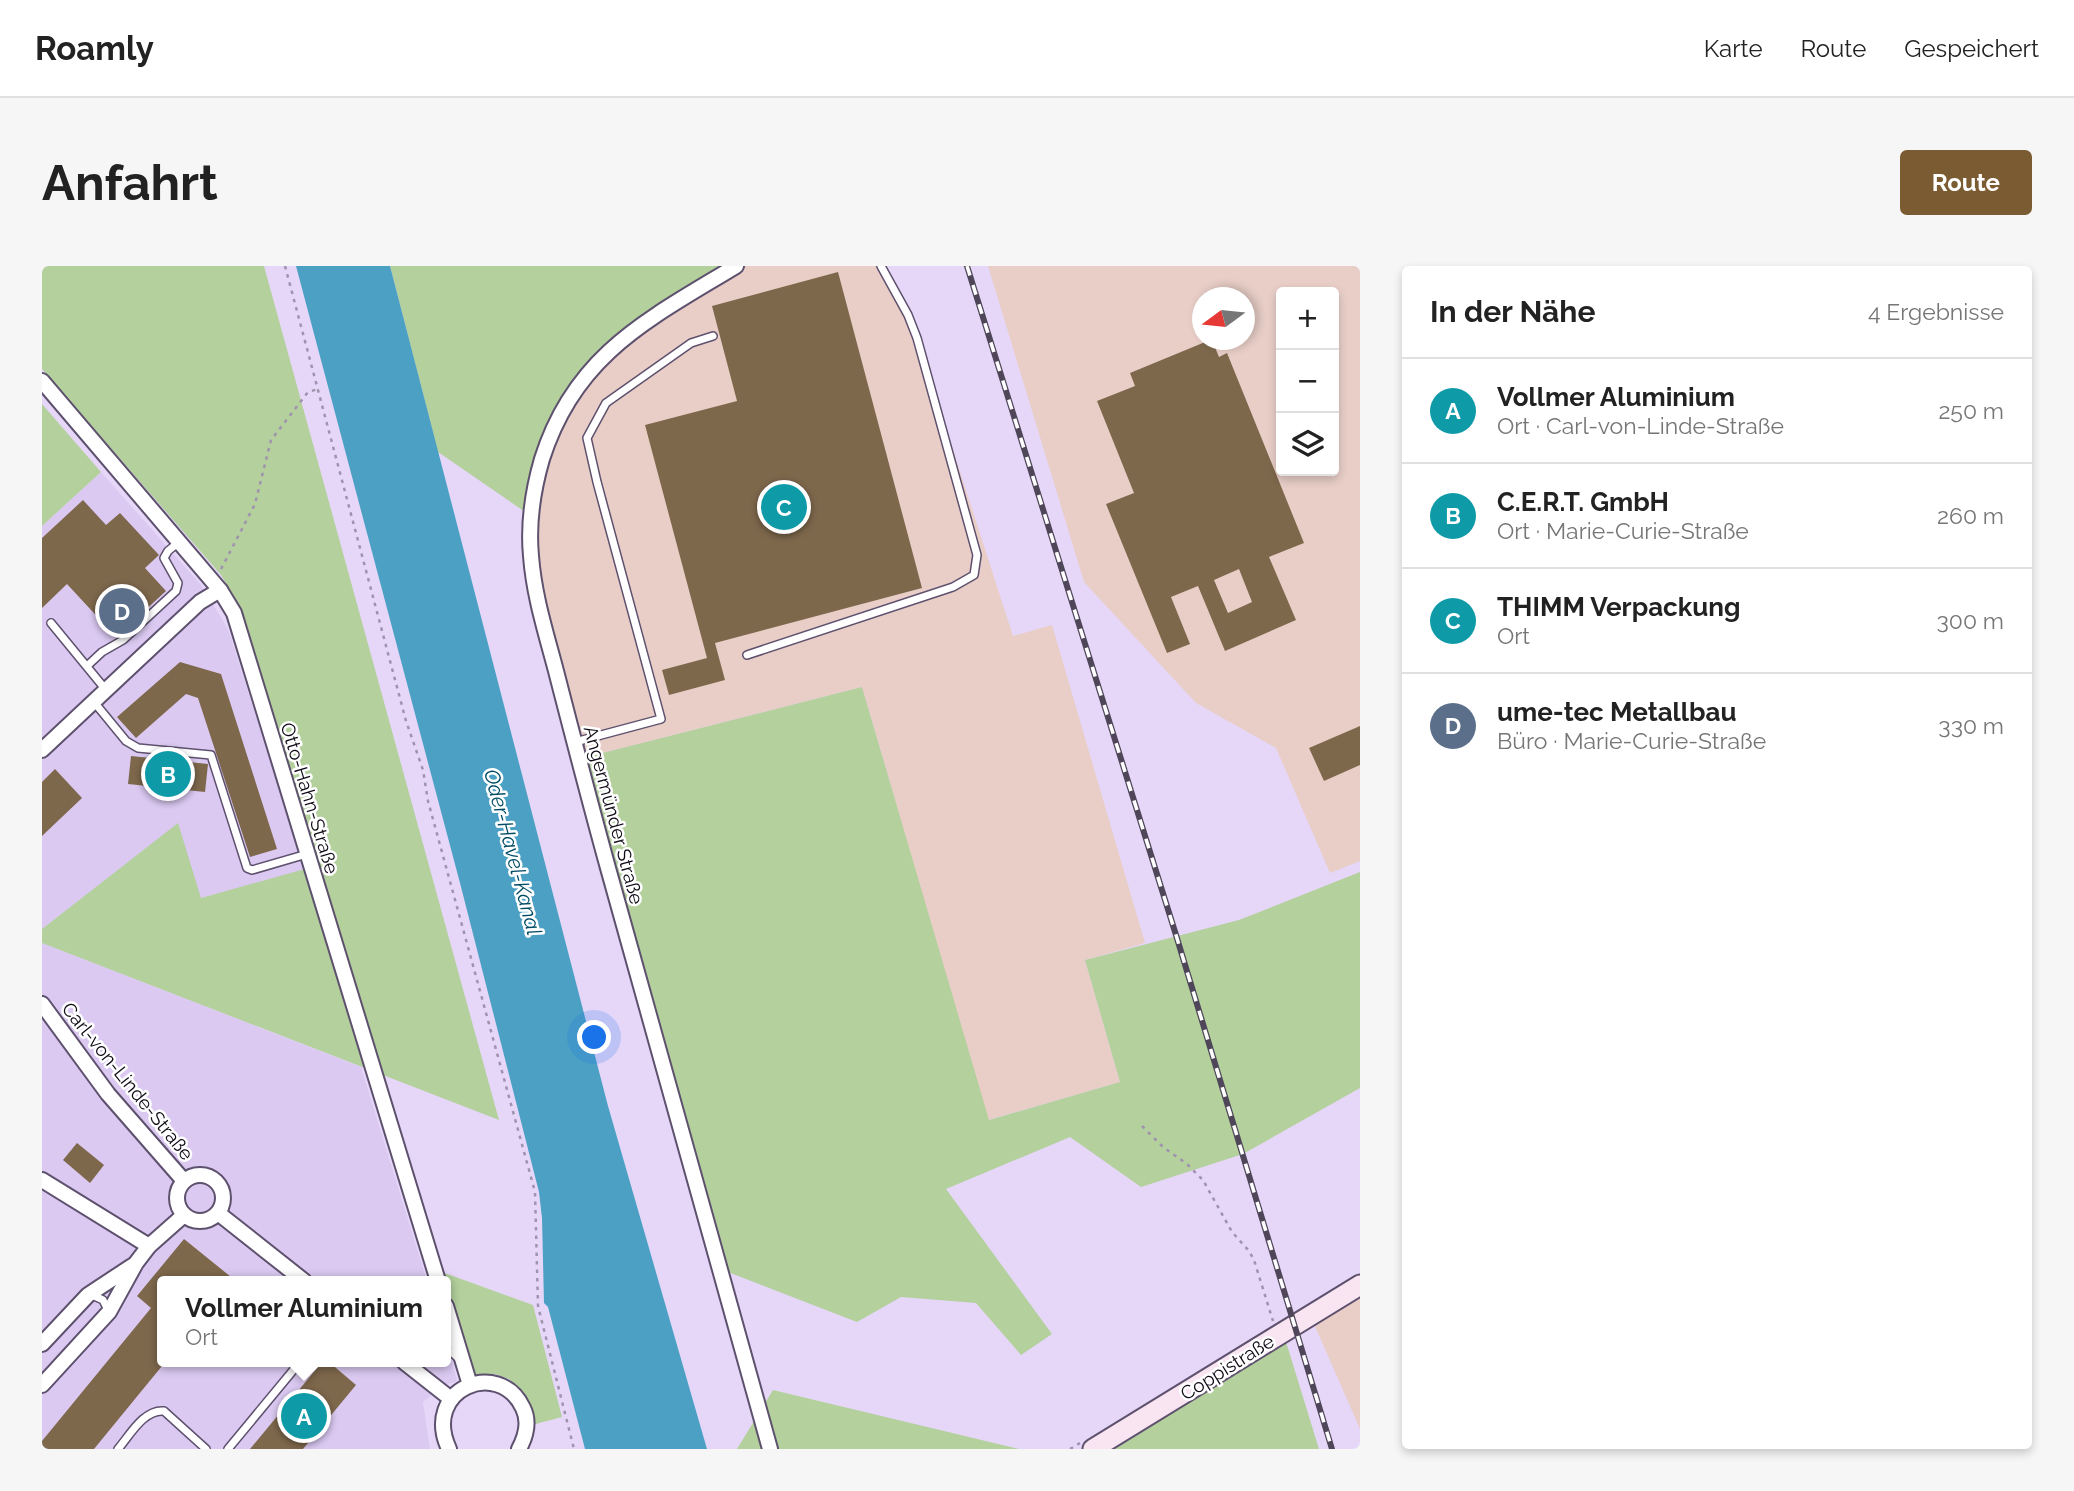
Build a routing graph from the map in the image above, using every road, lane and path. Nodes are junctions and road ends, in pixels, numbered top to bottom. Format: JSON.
{"nodes":[{"id":1,"x":285,"y":266,"type":"edge"},
{"id":2,"x":736,"y":266,"type":"edge"},
{"id":3,"x":881,"y":266,"type":"edge"},
{"id":4,"x":713,"y":336,"type":"dead end"},
{"id":5,"x":42,"y":381,"type":"edge"},
{"id":6,"x":318,"y":390,"type":"junction"},
{"id":7,"x":178,"y":542,"type":"junction"},
{"id":8,"x":217,"y":586,"type":"junction"},
{"id":9,"x":51,"y":622,"type":"dead end"},
{"id":10,"x":747,"y":656,"type":"dead end"},
{"id":11,"x":87,"y":666,"type":"junction"},
{"id":12,"x":106,"y":690,"type":"junction"},
{"id":13,"x":94,"y":702,"type":"junction"},
{"id":14,"x":574,"y":742,"type":"junction"},
{"id":15,"x":42,"y":750,"type":"edge"},
{"id":16,"x":307,"y":854,"type":"junction"},
{"id":17,"x":42,"y":1004,"type":"edge"},
{"id":18,"x":1142,"y":1126,"type":"dead end"},
{"id":19,"x":42,"y":1180,"type":"edge"},
{"id":20,"x":184,"y":1181,"type":"junction"},
{"id":21,"x":218,"y":1213,"type":"junction"},
{"id":22,"x":184,"y":1215,"type":"junction"},
{"id":23,"x":149,"y":1246,"type":"junction"},
{"id":24,"x":136,"y":1263,"type":"junction"},
{"id":25,"x":298,"y":1276,"type":"edge"},
{"id":26,"x":436,"y":1276,"type":"edge"},
{"id":27,"x":1360,"y":1285,"type":"edge"},
{"id":28,"x":90,"y":1294,"type":"junction"},
{"id":29,"x":109,"y":1312,"type":"junction"},
{"id":30,"x":451,"y":1323,"type":"edge"},
{"id":31,"x":1275,"y":1327,"type":"dead end"},
{"id":32,"x":42,"y":1344,"type":"edge"},
{"id":33,"x":451,"y":1352,"type":"edge"},
{"id":34,"x":463,"y":1363,"type":"junction"},
{"id":35,"x":296,"y":1367,"type":"edge"},
{"id":36,"x":410,"y":1367,"type":"edge"},
{"id":37,"x":42,"y":1385,"type":"edge"},
{"id":38,"x":470,"y":1385,"type":"junction"},
{"id":39,"x":451,"y":1399,"type":"junction"},
{"id":40,"x":118,"y":1449,"type":"edge"},
{"id":41,"x":206,"y":1449,"type":"edge"},
{"id":42,"x":228,"y":1449,"type":"edge"},
{"id":43,"x":449,"y":1449,"type":"edge"},
{"id":44,"x":519,"y":1449,"type":"edge"},
{"id":45,"x":574,"y":1449,"type":"edge"},
{"id":46,"x":769,"y":1449,"type":"edge"},
{"id":47,"x":1093,"y":1449,"type":"edge"}],
"edges":[{"from":1,"to":6,"type":"path"},
{"from":2,"to":14,"type":"street","name":"Angermünder Straße"},
{"from":3,"to":10,"type":"lane"},
{"from":4,"to":14,"type":"lane"},
{"from":5,"to":7,"type":"street","name":"Otto-Hahn-Straße"},
{"from":6,"to":8,"type":"path"},
{"from":6,"to":45,"type":"path"},
{"from":7,"to":8,"type":"street","name":"Otto-Hahn-Straße"},
{"from":7,"to":11,"type":"lane"},
{"from":8,"to":12,"type":"street"},
{"from":8,"to":16,"type":"street","name":"Otto-Hahn-Straße"},
{"from":9,"to":11,"type":"lane"},
{"from":11,"to":12,"type":"lane"},
{"from":12,"to":13,"type":"street"},
{"from":13,"to":15,"type":"street"},
{"from":13,"to":16,"type":"lane"},
{"from":14,"to":46,"type":"street","name":"Angermünder Straße"},
{"from":16,"to":26,"type":"street","name":"Otto-Hahn-Straße"},
{"from":17,"to":20,"type":"street","name":"Carl-von-Linde-Straße"},
{"from":18,"to":31,"type":"path"},
{"from":19,"to":23,"type":"street"},
{"from":20,"to":21,"type":"street","name":"Carl-von-Linde-Straße"},
{"from":20,"to":22,"type":"street","name":"Carl-von-Linde-Straße"},
{"from":21,"to":22,"type":"street"},
{"from":21,"to":25,"type":"street"},
{"from":22,"to":23,"type":"street"},
{"from":23,"to":24,"type":"street"},
{"from":24,"to":28,"type":"street"},
{"from":24,"to":29,"type":"street"},
{"from":27,"to":47,"type":"main road","name":"Coppistraße"},
{"from":28,"to":29,"type":"lane"},
{"from":28,"to":32,"type":"street"},
{"from":29,"to":37,"type":"street"},
{"from":30,"to":34,"type":"street"},
{"from":33,"to":34,"type":"lane"},
{"from":34,"to":38,"type":"street"},
{"from":35,"to":42,"type":"lane"},
{"from":36,"to":39,"type":"street"},
{"from":38,"to":39,"type":"street"},
{"from":38,"to":44,"type":"street"},
{"from":39,"to":43,"type":"street"},
{"from":40,"to":41,"type":"lane"}]}
